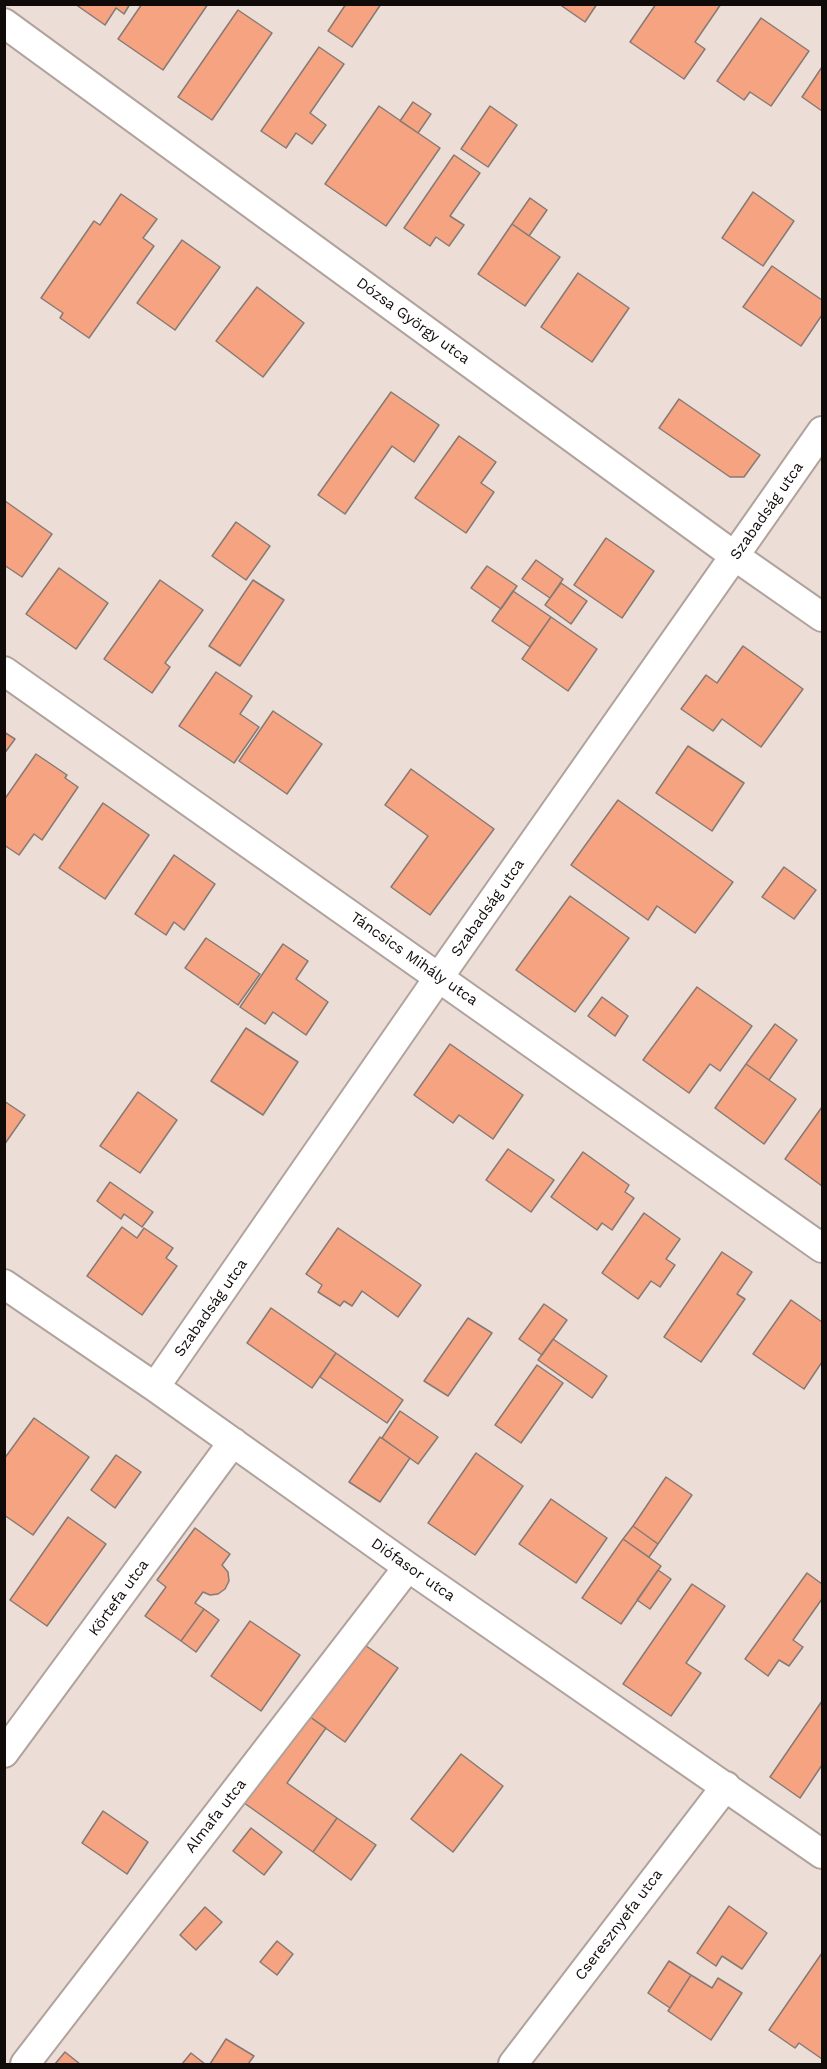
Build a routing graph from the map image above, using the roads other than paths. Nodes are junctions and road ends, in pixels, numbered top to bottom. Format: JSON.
{"nodes":[{"id":1,"x":4,"y":23,"type":"edge"},
{"id":2,"x":822,"y":431,"type":"edge"},
{"id":3,"x":736,"y":556,"type":"junction"},
{"id":4,"x":822,"y":617,"type":"edge"},
{"id":5,"x":4,"y":671,"type":"edge"},
{"id":6,"x":439,"y":976,"type":"junction"},
{"id":7,"x":822,"y":1248,"type":"edge"},
{"id":8,"x":4,"y":1284,"type":"edge"},
{"id":9,"x":155,"y":1387,"type":"junction"},
{"id":10,"x":233,"y":1442,"type":"junction"},
{"id":11,"x":408,"y":1567,"type":"junction"},
{"id":12,"x":4,"y":1753,"type":"edge"},
{"id":13,"x":726,"y":1786,"type":"junction"},
{"id":14,"x":822,"y":1854,"type":"edge"},
{"id":15,"x":25,"y":2064,"type":"edge"},
{"id":16,"x":513,"y":2064,"type":"edge"}],
"edges":[{"from":1,"to":3,"type":"street","name":"Dózsa György utca"},
{"from":2,"to":3,"type":"street","name":"Szabadság utca"},
{"from":3,"to":4,"type":"street","name":"Dózsa György utca"},
{"from":3,"to":6,"type":"street","name":"Szabadság utca"},
{"from":5,"to":6,"type":"street","name":"Táncsics Mihály utca"},
{"from":6,"to":7,"type":"street","name":"Táncsics Mihály utca"},
{"from":6,"to":9,"type":"street","name":"Szabadság utca"},
{"from":8,"to":9,"type":"street","name":"Diófasor utca"},
{"from":9,"to":10,"type":"street","name":"Diófasor utca"},
{"from":10,"to":11,"type":"street","name":"Diófasor utca"},
{"from":10,"to":12,"type":"street","name":"Körtefa utca"},
{"from":11,"to":13,"type":"street","name":"Diófasor utca"},
{"from":11,"to":15,"type":"street","name":"Almafa utca"},
{"from":13,"to":14,"type":"street","name":"Diófasor utca"},
{"from":13,"to":16,"type":"street","name":"Cseresznyefa utca"}]}
